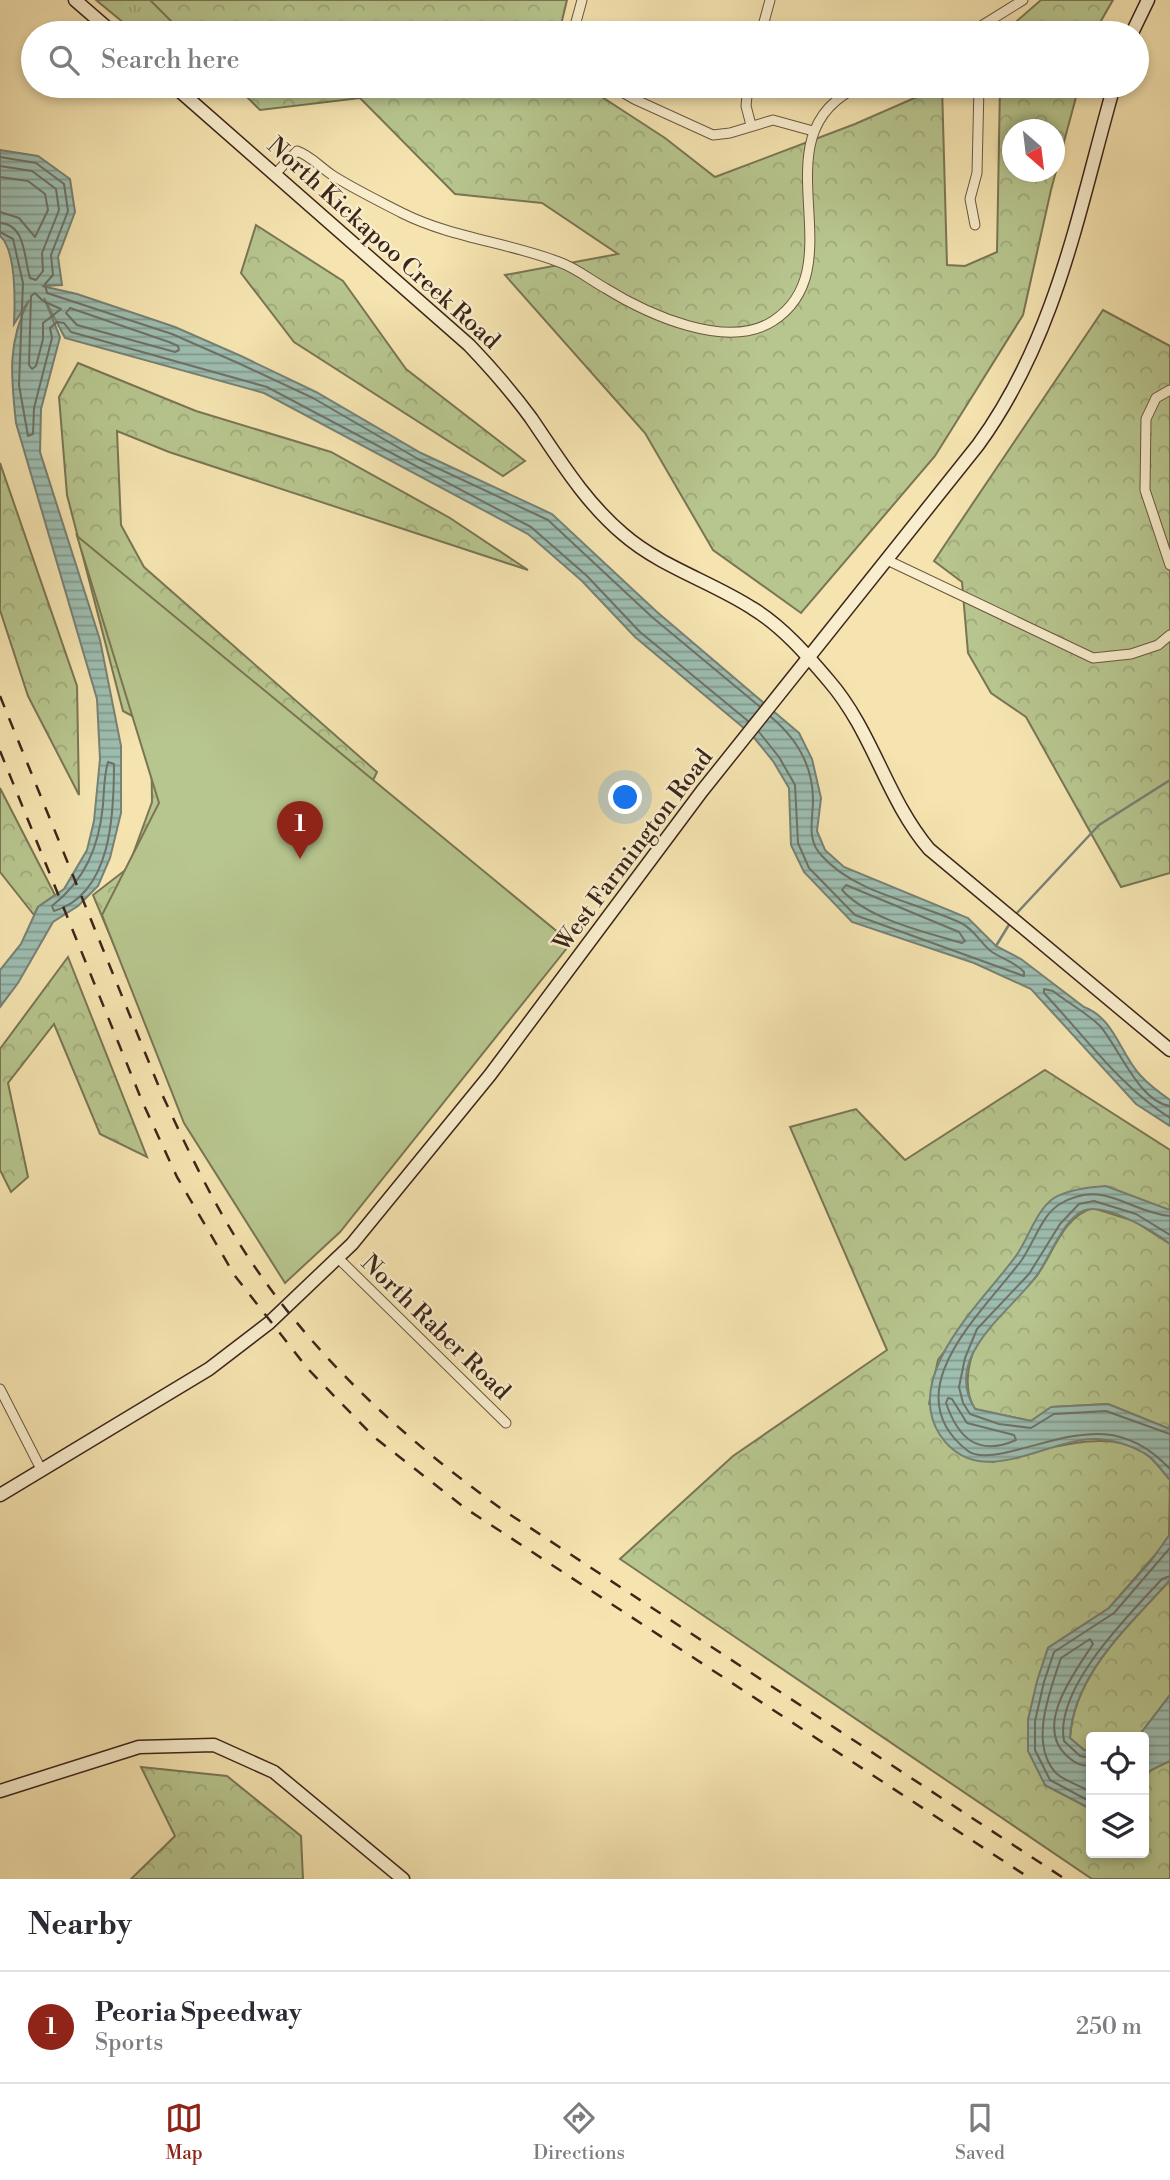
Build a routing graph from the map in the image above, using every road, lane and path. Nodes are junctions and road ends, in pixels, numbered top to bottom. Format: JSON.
{"nodes":[{"id":1,"x":75,"y":0,"type":"edge"},
{"id":2,"x":582,"y":0,"type":"edge"},
{"id":3,"x":770,"y":0,"type":"edge"},
{"id":4,"x":1023,"y":0,"type":"edge"},
{"id":5,"x":1148,"y":0,"type":"edge"},
{"id":6,"x":99,"y":21,"type":"edge"},
{"id":7,"x":576,"y":21,"type":"edge"},
{"id":8,"x":764,"y":21,"type":"edge"},
{"id":9,"x":989,"y":21,"type":"edge"},
{"id":10,"x":1138,"y":21,"type":"edge"},
{"id":11,"x":188,"y":98,"type":"edge"},
{"id":12,"x":632,"y":98,"type":"edge"},
{"id":13,"x":747,"y":98,"type":"edge"},
{"id":14,"x":837,"y":98,"type":"edge"},
{"id":15,"x":979,"y":98,"type":"edge"},
{"id":16,"x":1111,"y":98,"type":"edge"},
{"id":17,"x":751,"y":125,"type":"junction"},
{"id":18,"x":813,"y":131,"type":"junction"},
{"id":19,"x":276,"y":173,"type":"junction"},
{"id":20,"x":975,"y":225,"type":"dead end"},
{"id":21,"x":1170,"y":390,"type":"edge"},
{"id":22,"x":887,"y":560,"type":"junction"},
{"id":23,"x":1170,"y":565,"type":"edge"},
{"id":24,"x":1170,"y":635,"type":"edge"},
{"id":25,"x":808,"y":658,"type":"junction"},
{"id":26,"x":1170,"y":1051,"type":"edge"},
{"id":27,"x":338,"y":1258,"type":"junction"},
{"id":28,"x":0,"y":1389,"type":"edge"},
{"id":29,"x":506,"y":1423,"type":"dead end"},
{"id":30,"x":42,"y":1471,"type":"junction"},
{"id":31,"x":0,"y":1494,"type":"edge"},
{"id":32,"x":0,"y":1791,"type":"edge"},
{"id":33,"x":403,"y":1879,"type":"edge"}],
"edges":[{"from":1,"to":6,"type":"main road"},
{"from":2,"to":7,"type":"street"},
{"from":3,"to":8,"type":"street"},
{"from":4,"to":9,"type":"street"},
{"from":5,"to":10,"type":"main road"},
{"from":11,"to":19,"type":"main road","name":"North Kickapoo Creek Road"},
{"from":12,"to":17,"type":"street"},
{"from":13,"to":17,"type":"street"},
{"from":14,"to":18,"type":"street"},
{"from":15,"to":20,"type":"street"},
{"from":16,"to":22,"type":"main road","name":"West Farmington Road"},
{"from":17,"to":18,"type":"street"},
{"from":18,"to":19,"type":"street"},
{"from":19,"to":25,"type":"main road","name":"North Kickapoo Creek Road"},
{"from":21,"to":23,"type":"street"},
{"from":22,"to":24,"type":"street"},
{"from":22,"to":25,"type":"main road","name":"West Farmington Road"},
{"from":25,"to":26,"type":"main road","name":"North Kickapoo Creek Road"},
{"from":25,"to":27,"type":"main road","name":"West Farmington Road"},
{"from":27,"to":29,"type":"street","name":"North Raber Road"},
{"from":27,"to":30,"type":"main road","name":"West Farmington Road"},
{"from":28,"to":30,"type":"street"},
{"from":30,"to":31,"type":"main road","name":"West Farmington Road"},
{"from":32,"to":33,"type":"main road"}]}
